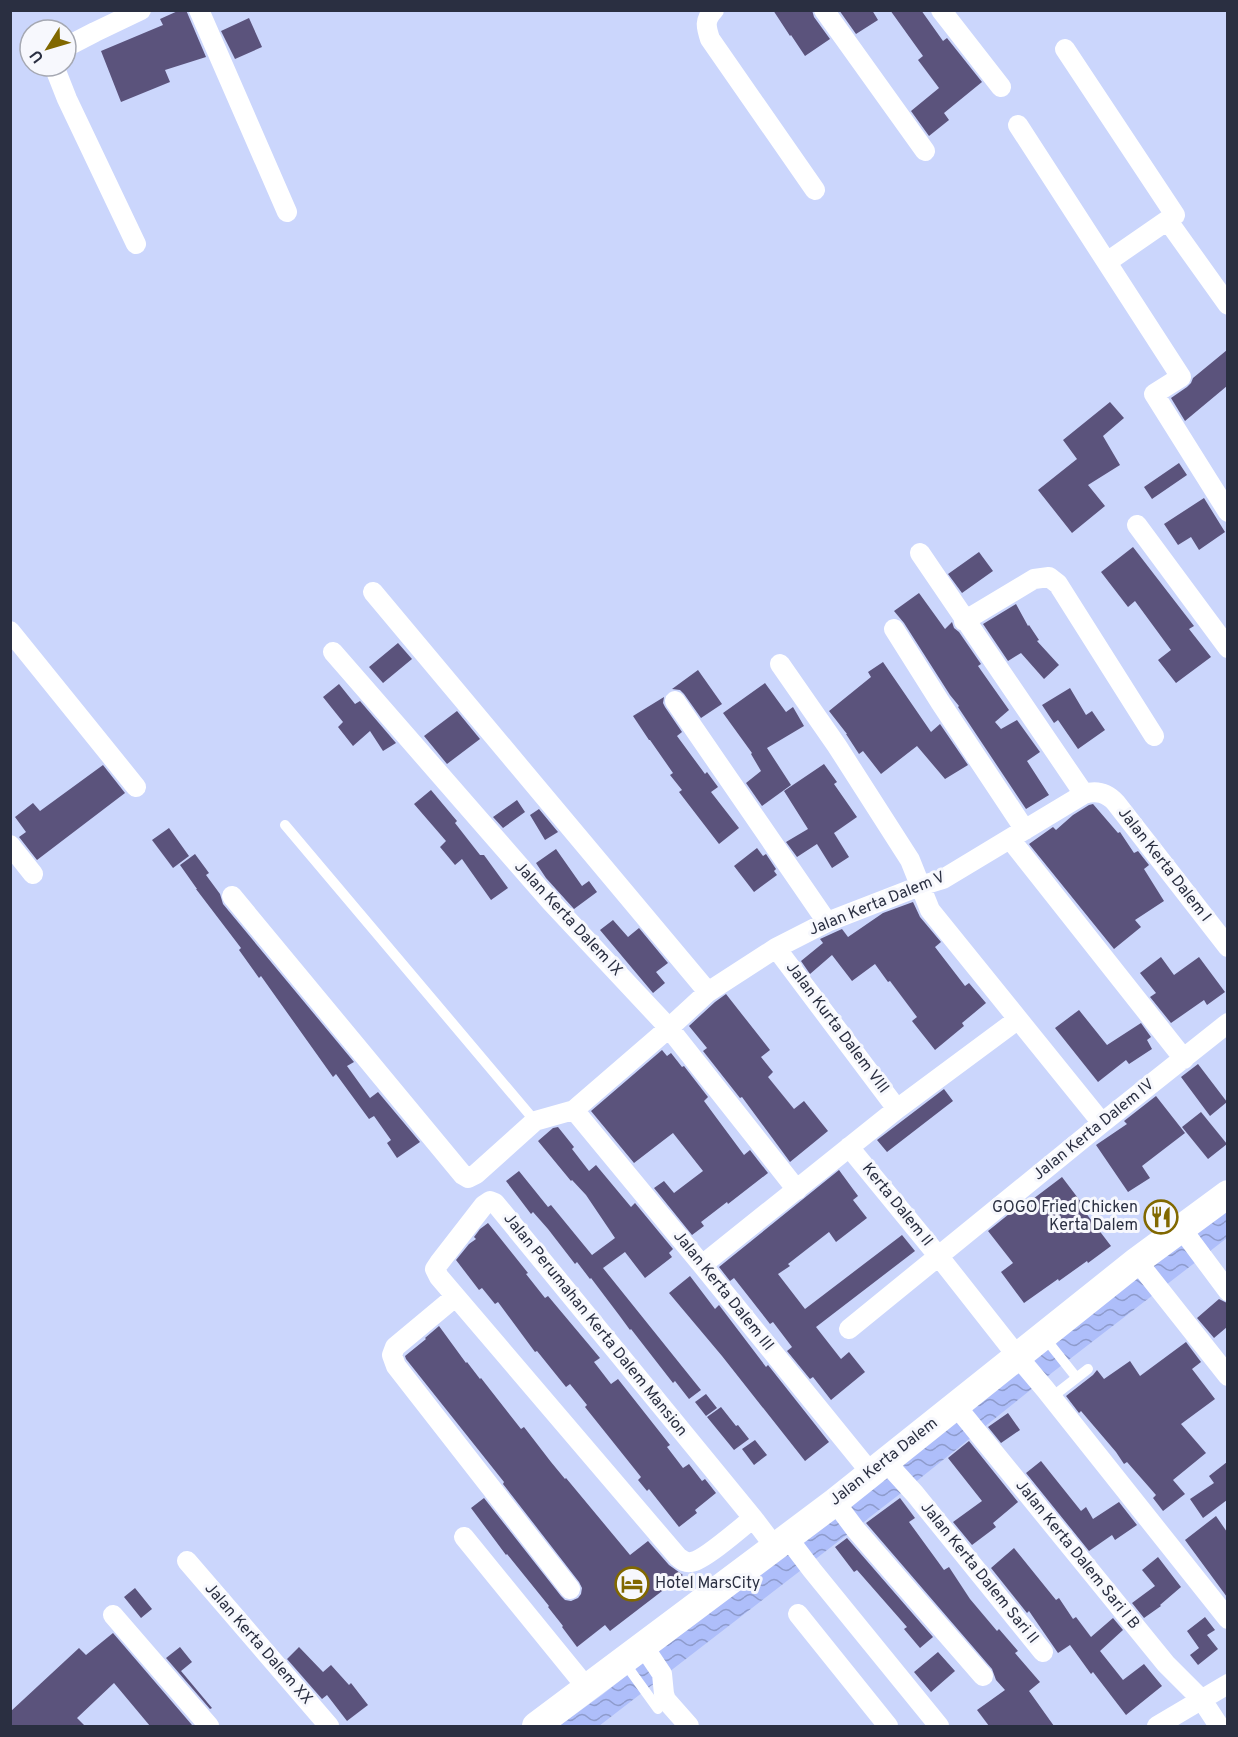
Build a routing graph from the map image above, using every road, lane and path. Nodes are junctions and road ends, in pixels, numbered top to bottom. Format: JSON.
{"nodes":[{"id":1,"x":141,"y":10,"type":"edge"},
{"id":2,"x":199,"y":10,"type":"edge"},
{"id":3,"x":714,"y":10,"type":"edge"},
{"id":4,"x":824,"y":10,"type":"edge"},
{"id":5,"x":941,"y":10,"type":"edge"},
{"id":6,"x":119,"y":15,"type":"edge"},
{"id":7,"x":78,"y":40,"type":"edge"},
{"id":8,"x":1065,"y":49,"type":"dead end"},
{"id":9,"x":59,"y":78,"type":"edge"},
{"id":10,"x":1001,"y":87,"type":"dead end"},
{"id":11,"x":1018,"y":125,"type":"dead end"},
{"id":12,"x":924,"y":151,"type":"dead end"},
{"id":13,"x":814,"y":190,"type":"dead end"},
{"id":14,"x":287,"y":212,"type":"dead end"},
{"id":15,"x":1168,"y":221,"type":"junction"},
{"id":16,"x":136,"y":244,"type":"dead end"},
{"id":17,"x":1107,"y":262,"type":"junction"},
{"id":18,"x":1227,"y":305,"type":"edge"},
{"id":19,"x":1220,"y":483,"type":"edge"},
{"id":20,"x":1227,"y":512,"type":"edge"},
{"id":21,"x":1137,"y":525,"type":"dead end"},
{"id":22,"x":920,"y":553,"type":"dead end"},
{"id":23,"x":373,"y":592,"type":"dead end"},
{"id":24,"x":964,"y":621,"type":"junction"},
{"id":25,"x":894,"y":629,"type":"dead end"},
{"id":26,"x":10,"y":631,"type":"edge"},
{"id":27,"x":1227,"y":648,"type":"edge"},
{"id":28,"x":333,"y":652,"type":"dead end"},
{"id":29,"x":780,"y":664,"type":"dead end"},
{"id":30,"x":675,"y":701,"type":"dead end"},
{"id":31,"x":1154,"y":736,"type":"dead end"},
{"id":32,"x":136,"y":787,"type":"dead end"},
{"id":33,"x":1089,"y":793,"type":"junction"},
{"id":34,"x":285,"y":825,"type":"dead end"},
{"id":35,"x":1018,"y":835,"type":"junction"},
{"id":36,"x":10,"y":845,"type":"edge"},
{"id":37,"x":33,"y":874,"type":"dead end"},
{"id":38,"x":920,"y":886,"type":"junction"},
{"id":39,"x":232,"y":896,"type":"dead end"},
{"id":40,"x":827,"y":922,"type":"junction"},
{"id":41,"x":1227,"y":947,"type":"edge"},
{"id":42,"x":776,"y":948,"type":"junction"},
{"id":43,"x":708,"y":992,"type":"junction"},
{"id":44,"x":1017,"y":1020,"type":"junction"},
{"id":45,"x":1227,"y":1023,"type":"edge"},
{"id":46,"x":669,"y":1028,"type":"junction"},
{"id":47,"x":1184,"y":1059,"type":"junction"},
{"id":48,"x":897,"y":1108,"type":"junction"},
{"id":49,"x":574,"y":1110,"type":"junction"},
{"id":50,"x":535,"y":1121,"type":"junction"},
{"id":51,"x":1102,"y":1123,"type":"junction"},
{"id":52,"x":849,"y":1147,"type":"junction"},
{"id":53,"x":796,"y":1190,"type":"junction"},
{"id":54,"x":1227,"y":1194,"type":"edge"},
{"id":55,"x":1183,"y":1231,"type":"junction"},
{"id":56,"x":941,"y":1259,"type":"junction"},
{"id":57,"x":702,"y":1265,"type":"junction"},
{"id":58,"x":1141,"y":1265,"type":"junction"},
{"id":59,"x":1227,"y":1291,"type":"edge"},
{"id":60,"x":455,"y":1297,"type":"junction"},
{"id":61,"x":849,"y":1329,"type":"dead end"},
{"id":62,"x":1046,"y":1339,"type":"junction"},
{"id":63,"x":1020,"y":1360,"type":"junction"},
{"id":64,"x":1088,"y":1369,"type":"dead end"},
{"id":65,"x":1074,"y":1375,"type":"junction"},
{"id":66,"x":1227,"y":1376,"type":"edge"},
{"id":67,"x":1049,"y":1393,"type":"junction"},
{"id":68,"x":958,"y":1408,"type":"junction"},
{"id":69,"x":882,"y":1467,"type":"junction"},
{"id":70,"x":915,"y":1494,"type":"joint"},
{"id":71,"x":837,"y":1504,"type":"junction"},
{"id":72,"x":753,"y":1518,"type":"junction"},
{"id":73,"x":464,"y":1537,"type":"dead end"},
{"id":74,"x":784,"y":1542,"type":"junction"},
{"id":75,"x":187,"y":1561,"type":"dead end"},
{"id":76,"x":570,"y":1589,"type":"dead end"},
{"id":77,"x":798,"y":1614,"type":"dead end"},
{"id":78,"x":113,"y":1615,"type":"dead end"},
{"id":79,"x":1227,"y":1619,"type":"edge"},
{"id":80,"x":1043,"y":1652,"type":"dead end"},
{"id":81,"x":636,"y":1658,"type":"junction"},
{"id":82,"x":983,"y":1676,"type":"dead end"},
{"id":83,"x":1227,"y":1684,"type":"edge"},
{"id":84,"x":587,"y":1688,"type":"junction"},
{"id":85,"x":657,"y":1692,"type":"junction"},
{"id":86,"x":1202,"y":1700,"type":"junction"},
{"id":87,"x":658,"y":1709,"type":"dead end"},
{"id":88,"x":1165,"y":1724,"type":"edge"},
{"id":89,"x":208,"y":1726,"type":"edge"},
{"id":90,"x":329,"y":1726,"type":"edge"},
{"id":91,"x":536,"y":1726,"type":"edge"},
{"id":92,"x":688,"y":1726,"type":"edge"},
{"id":93,"x":888,"y":1726,"type":"edge"},
{"id":94,"x":939,"y":1726,"type":"edge"},
{"id":95,"x":1219,"y":1726,"type":"edge"}],
"edges":[{"from":1,"to":6,"type":"street"},
{"from":2,"to":14,"type":"street"},
{"from":3,"to":13,"type":"street"},
{"from":4,"to":12,"type":"street"},
{"from":5,"to":10,"type":"street"},
{"from":6,"to":7,"type":"street"},
{"from":8,"to":15,"type":"street"},
{"from":9,"to":16,"type":"street"},
{"from":11,"to":17,"type":"street"},
{"from":15,"to":17,"type":"street"},
{"from":15,"to":18,"type":"street"},
{"from":17,"to":19,"type":"street"},
{"from":19,"to":20,"type":"street"},
{"from":21,"to":27,"type":"street"},
{"from":22,"to":24,"type":"street"},
{"from":23,"to":43,"type":"street"},
{"from":24,"to":31,"type":"street"},
{"from":24,"to":33,"type":"street"},
{"from":25,"to":35,"type":"street"},
{"from":26,"to":32,"type":"street"},
{"from":28,"to":46,"type":"street","name":"Jalan Kerta Dalem IX"},
{"from":29,"to":38,"type":"street"},
{"from":30,"to":40,"type":"street"},
{"from":33,"to":35,"type":"street","name":"Jalan Kerta Dalem V"},
{"from":33,"to":41,"type":"street","name":"Jalan Kerta Dalem I"},
{"from":34,"to":50,"type":"lane"},
{"from":35,"to":38,"type":"street","name":"Jalan Kerta Dalem V"},
{"from":35,"to":47,"type":"street"},
{"from":36,"to":37,"type":"street"},
{"from":38,"to":40,"type":"street","name":"Jalan Kerta Dalem V"},
{"from":38,"to":44,"type":"street"},
{"from":39,"to":50,"type":"street","name":"Jalan Kerta Dalem V"},
{"from":40,"to":42,"type":"street","name":"Jalan Kerta Dalem V"},
{"from":42,"to":43,"type":"street","name":"Jalan Kerta Dalem V"},
{"from":42,"to":48,"type":"street","name":"Jalan Kurta Dalem VIII"},
{"from":43,"to":46,"type":"street","name":"Jalan Kerta Dalem V"},
{"from":44,"to":48,"type":"street"},
{"from":44,"to":51,"type":"street"},
{"from":45,"to":47,"type":"street","name":"Jalan Kerta Dalem IV"},
{"from":46,"to":49,"type":"street","name":"Jalan Kerta Dalem V"},
{"from":46,"to":53,"type":"street","name":"Jalan Kerta Dalem IX"},
{"from":47,"to":51,"type":"street","name":"Jalan Kerta Dalem IV"},
{"from":48,"to":52,"type":"street"},
{"from":49,"to":50,"type":"street","name":"Jalan Kerta Dalem V"},
{"from":49,"to":57,"type":"street","name":"Jalan Kerta Dalem III"},
{"from":51,"to":56,"type":"street","name":"Jalan Kerta Dalem IV"},
{"from":52,"to":53,"type":"street"},
{"from":52,"to":56,"type":"street","name":"Kerta Dalem II"},
{"from":53,"to":57,"type":"street"},
{"from":54,"to":55,"type":"street","name":"Jalan Kerta Dalem"},
{"from":55,"to":58,"type":"street","name":"Jalan Kerta Dalem"},
{"from":55,"to":59,"type":"street"},
{"from":56,"to":61,"type":"street","name":"Jalan Kerta Dalem IV"},
{"from":56,"to":63,"type":"street","name":"Kerta Dalem II"},
{"from":57,"to":69,"type":"street","name":"Jalan Kerta Dalem III"},
{"from":58,"to":62,"type":"street","name":"Jalan Kerta Dalem"},
{"from":58,"to":66,"type":"street"},
{"from":60,"to":72,"type":"street","name":"Jalan Perumahan Kerta Dalem Mansion"},
{"from":60,"to":72,"type":"street","name":"Jalan Perumahan Kerta Dalem Mansion"},
{"from":60,"to":76,"type":"street"},
{"from":62,"to":63,"type":"street","name":"Jalan Kerta Dalem"},
{"from":62,"to":65,"type":"lane"},
{"from":63,"to":67,"type":"street","name":"Kerta Dalem II"},
{"from":63,"to":68,"type":"street","name":"Jalan Kerta Dalem"},
{"from":64,"to":65,"type":"lane"},
{"from":65,"to":67,"type":"lane"},
{"from":67,"to":79,"type":"street","name":"Kerta Dalem II"},
{"from":68,"to":69,"type":"street","name":"Jalan Kerta Dalem"},
{"from":68,"to":86,"type":"street","name":"Jalan Kerta Dalem Sari I B"},
{"from":69,"to":70,"type":"street","name":"Jalan Kerta Dalem III"},
{"from":69,"to":71,"type":"street","name":"Jalan Kerta Dalem"},
{"from":70,"to":80,"type":"street","name":"Jalan Kerta Dalem Sari II"},
{"from":71,"to":74,"type":"street","name":"Jalan Kerta Dalem"},
{"from":71,"to":82,"type":"street"},
{"from":72,"to":74,"type":"street","name":"Jalan Perumahan Kerta Dalem Mansion"},
{"from":73,"to":84,"type":"street"},
{"from":74,"to":81,"type":"street","name":"Jalan Kerta Dalem"},
{"from":74,"to":94,"type":"street","name":"Jalan Perumahan Kerta Dalem Mansion"},
{"from":75,"to":90,"type":"street","name":"Jalan Kerta Dalem XX"},
{"from":77,"to":93,"type":"street"},
{"from":78,"to":89,"type":"street"},
{"from":81,"to":84,"type":"street","name":"Jalan Kerta Dalem"},
{"from":81,"to":85,"type":"street"},
{"from":83,"to":86,"type":"street"},
{"from":84,"to":91,"type":"street","name":"Jalan Kerta Dalem"},
{"from":85,"to":87,"type":"lane"},
{"from":85,"to":92,"type":"street"},
{"from":86,"to":88,"type":"street"},
{"from":86,"to":95,"type":"street","name":"Jalan Kerta Dalem Sari I B"}]}
